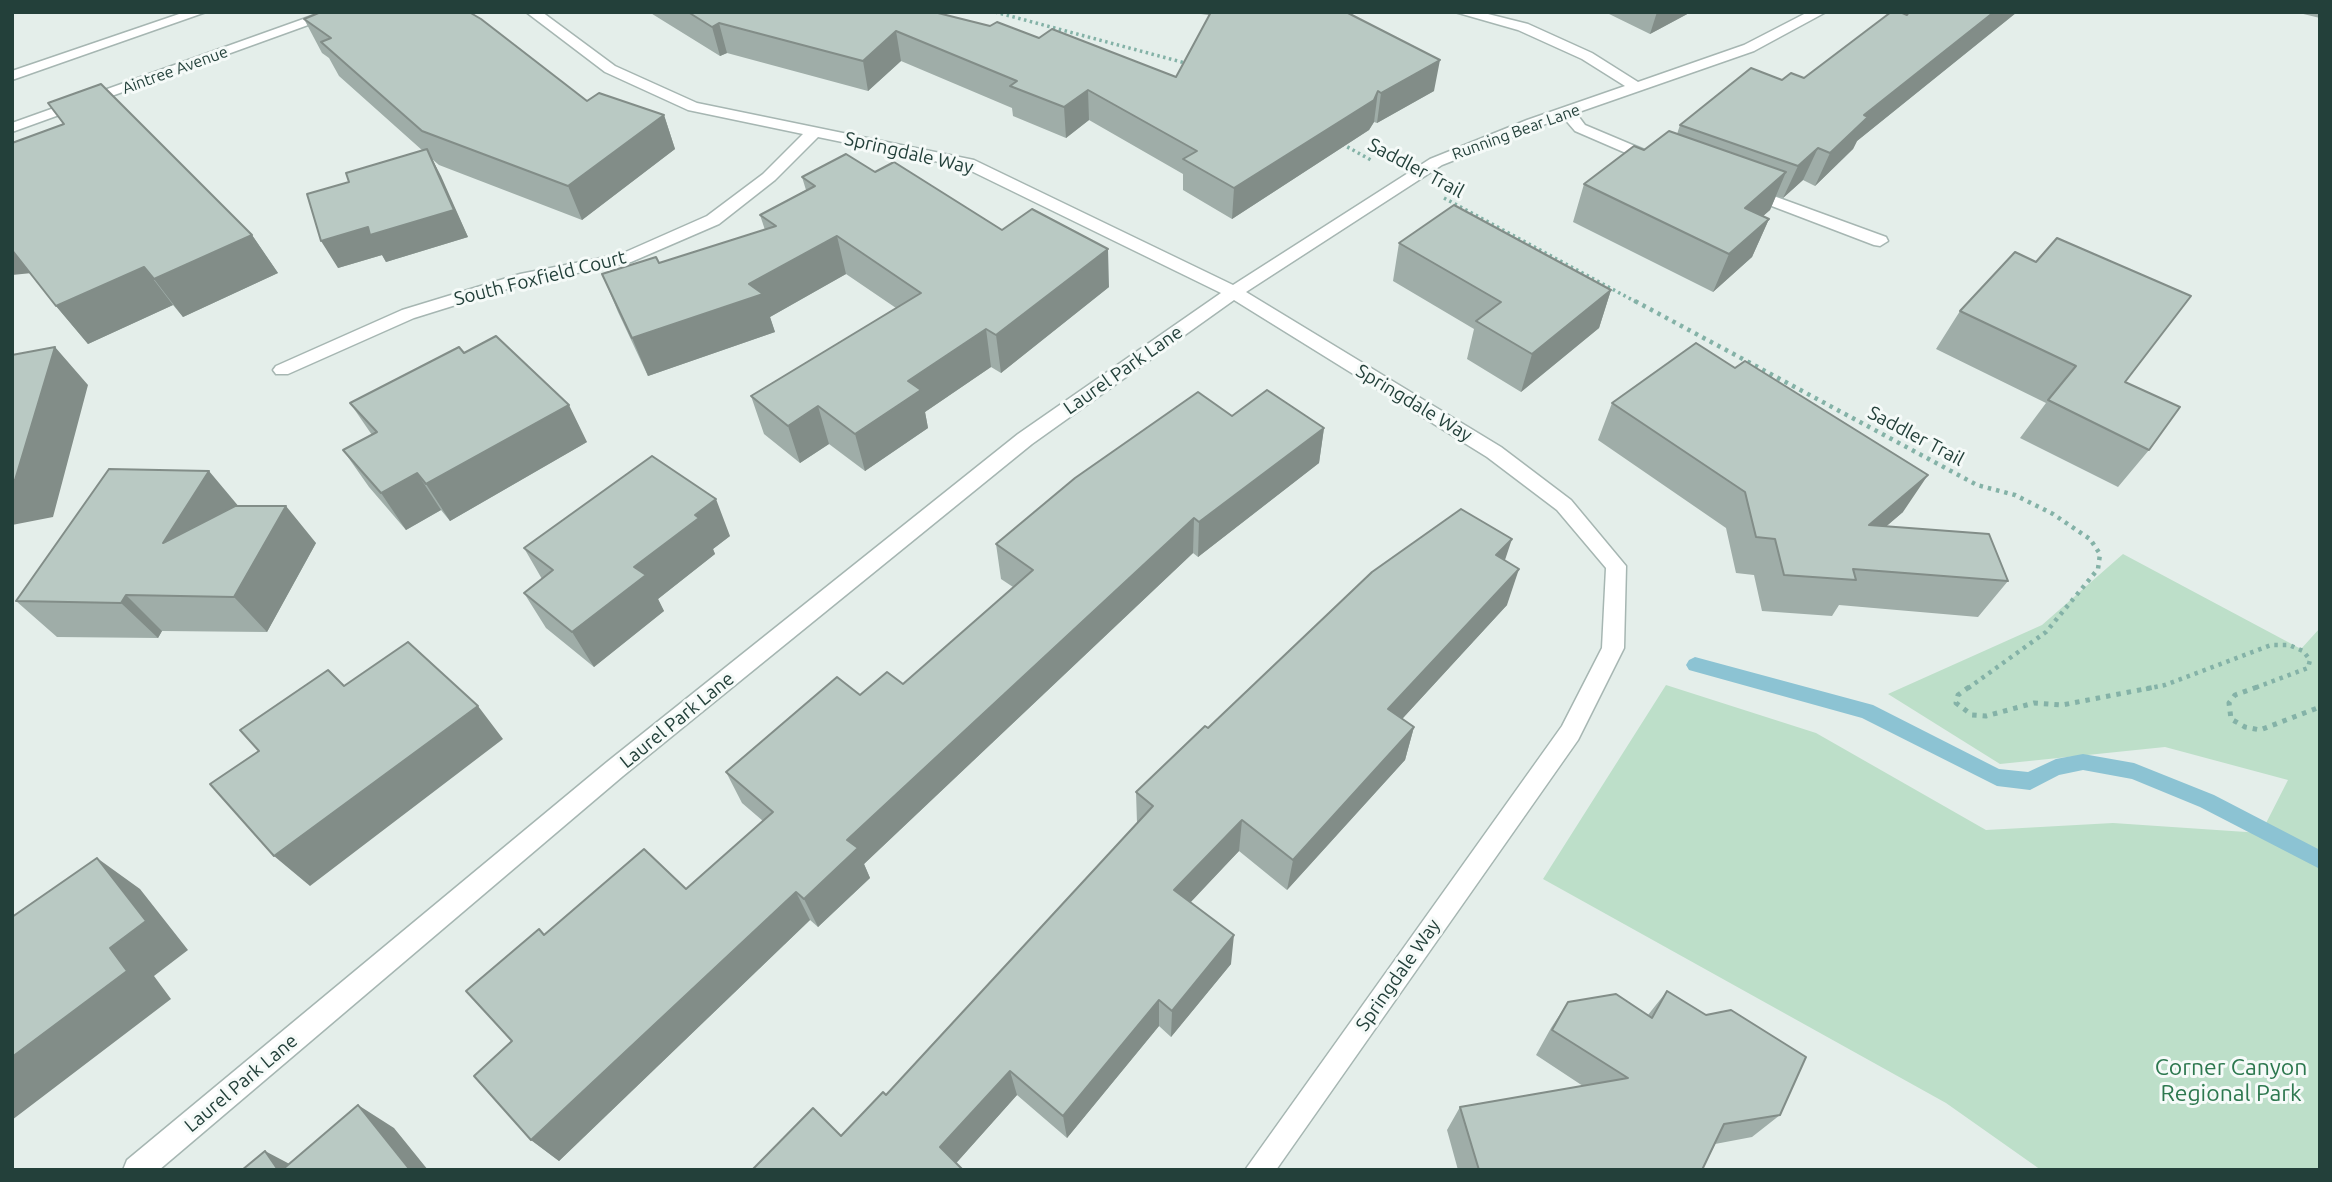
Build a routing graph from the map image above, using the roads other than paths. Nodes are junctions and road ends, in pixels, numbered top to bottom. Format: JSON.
{"nodes":[{"id":1,"x":199,"y":12,"type":"edge"},
{"id":2,"x":337,"y":12,"type":"edge"},
{"id":3,"x":533,"y":12,"type":"edge"},
{"id":4,"x":1462,"y":12,"type":"edge"},
{"id":5,"x":1819,"y":12,"type":"edge"},
{"id":6,"x":12,"y":76,"type":"edge"},
{"id":7,"x":1638,"y":88,"type":"junction"},
{"id":8,"x":1567,"y":112,"type":"junction"},
{"id":9,"x":12,"y":128,"type":"edge"},
{"id":10,"x":814,"y":132,"type":"junction"},
{"id":11,"x":1670,"y":165,"type":"edge"},
{"id":12,"x":1733,"y":186,"type":"edge"},
{"id":13,"x":1880,"y":241,"type":"dead end"},
{"id":14,"x":1234,"y":292,"type":"junction"},
{"id":15,"x":282,"y":370,"type":"dead end"},
{"id":16,"x":137,"y":1170,"type":"edge"},
{"id":17,"x":1259,"y":1170,"type":"edge"}],
"edges":[{"from":1,"to":6,"type":"street"},
{"from":2,"to":9,"type":"street","name":"Aintree Avenue"},
{"from":3,"to":10,"type":"street","name":"Springdale Way"},
{"from":4,"to":7,"type":"street"},
{"from":5,"to":7,"type":"street","name":"Running Bear Lane"},
{"from":7,"to":8,"type":"street","name":"Running Bear Lane"},
{"from":8,"to":11,"type":"street"},
{"from":8,"to":14,"type":"street","name":"Running Bear Lane"},
{"from":10,"to":14,"type":"street","name":"Springdale Way"},
{"from":10,"to":15,"type":"street","name":"South Foxfield Court"},
{"from":12,"to":13,"type":"street"},
{"from":14,"to":16,"type":"street","name":"Laurel Park Lane"},
{"from":14,"to":17,"type":"street","name":"Springdale Way"}]}
